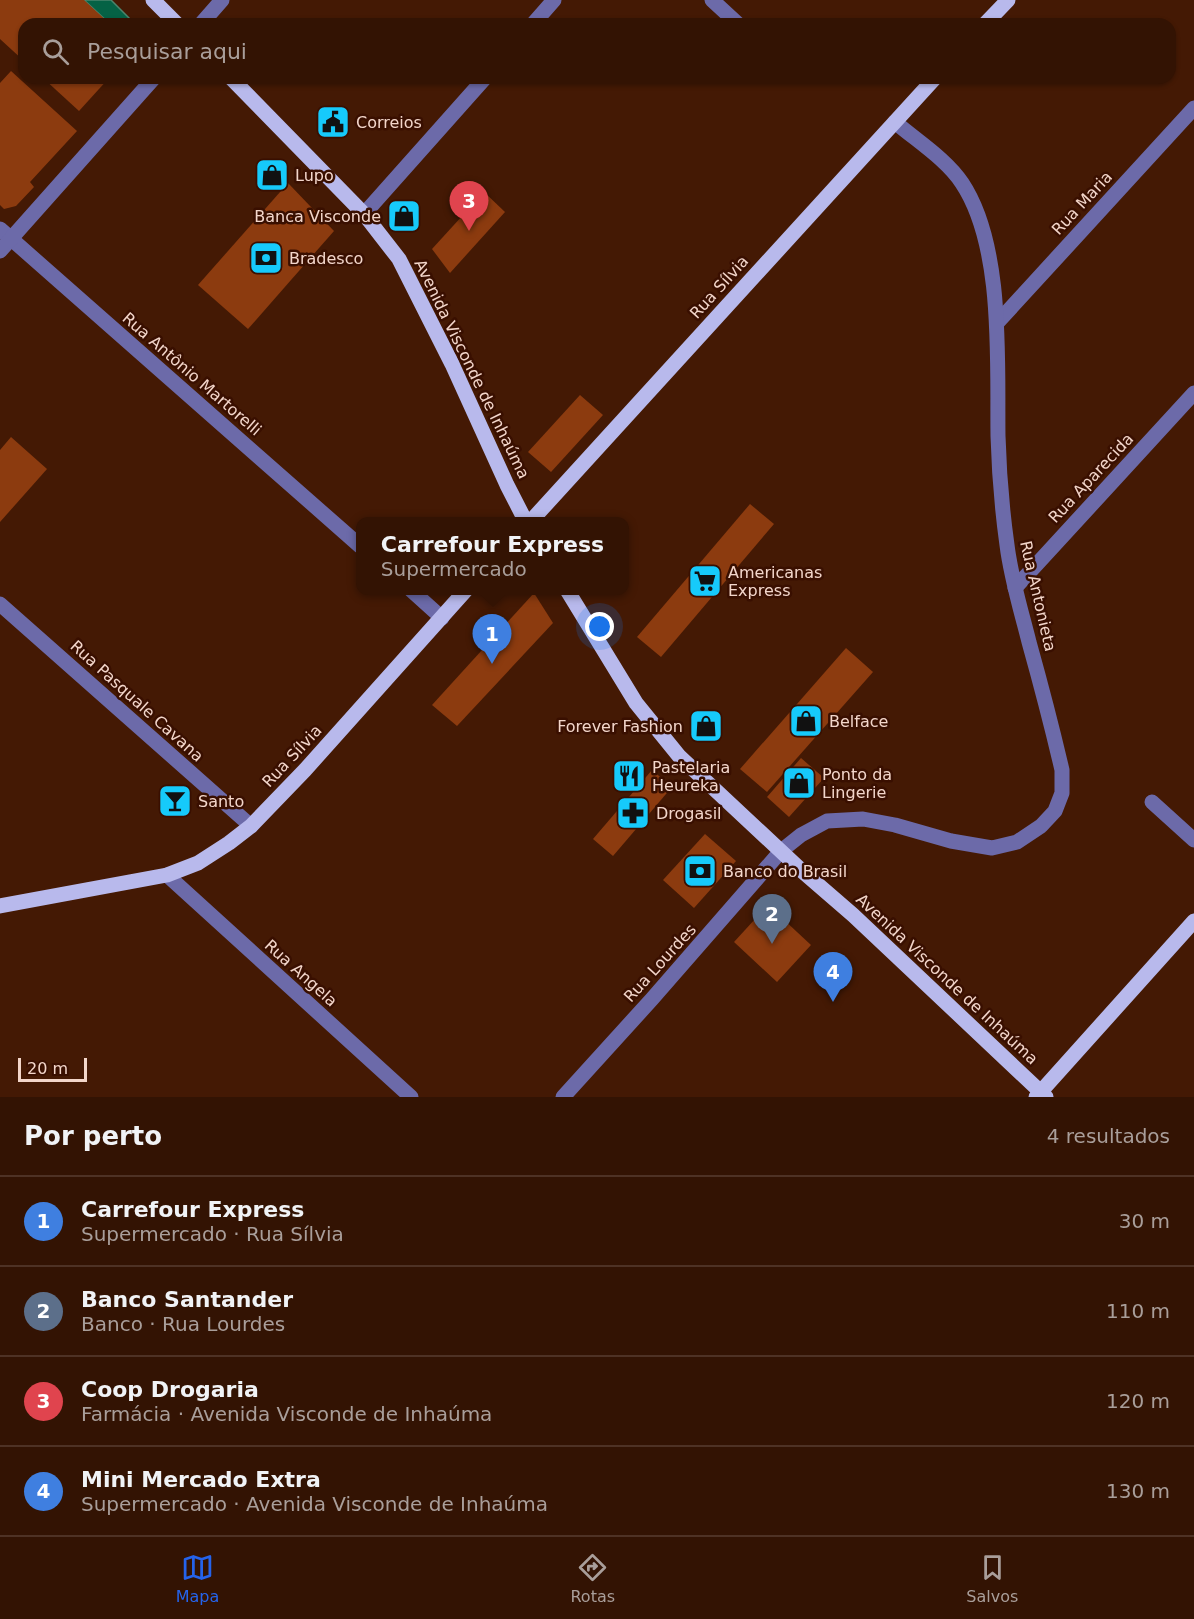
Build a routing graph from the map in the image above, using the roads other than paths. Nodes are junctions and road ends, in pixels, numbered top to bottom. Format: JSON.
{"nodes":[{"id":1,"x":153,"y":0,"type":"edge"},
{"id":2,"x":222,"y":0,"type":"edge"},
{"id":3,"x":554,"y":0,"type":"edge"},
{"id":4,"x":712,"y":0,"type":"edge"},
{"id":5,"x":1008,"y":0,"type":"edge"},
{"id":6,"x":171,"y":18,"type":"edge"},
{"id":7,"x":206,"y":18,"type":"edge"},
{"id":8,"x":538,"y":18,"type":"edge"},
{"id":9,"x":732,"y":18,"type":"edge"},
{"id":10,"x":991,"y":18,"type":"edge"},
{"id":11,"x":148,"y":84,"type":"edge"},
{"id":12,"x":237,"y":84,"type":"edge"},
{"id":13,"x":480,"y":84,"type":"edge"},
{"id":14,"x":930,"y":84,"type":"edge"},
{"id":15,"x":1194,"y":108,"type":"edge"},
{"id":16,"x":895,"y":122,"type":"junction"},
{"id":17,"x":364,"y":214,"type":"junction"},
{"id":18,"x":6,"y":234,"type":"edge"},
{"id":19,"x":0,"y":251,"type":"edge"},
{"id":20,"x":997,"y":323,"type":"junction"},
{"id":21,"x":1194,"y":393,"type":"edge"},
{"id":22,"x":525,"y":517,"type":"edge"},
{"id":23,"x":533,"y":517,"type":"edge"},
{"id":24,"x":356,"y":542,"type":"edge"},
{"id":25,"x":1015,"y":588,"type":"junction"},
{"id":26,"x":416,"y":595,"type":"edge"},
{"id":27,"x":462,"y":595,"type":"edge"},
{"id":28,"x":569,"y":595,"type":"edge"},
{"id":29,"x":0,"y":604,"type":"edge"},
{"id":30,"x":442,"y":618,"type":"junction"},
{"id":31,"x":1152,"y":802,"type":"dead end"},
{"id":32,"x":251,"y":826,"type":"junction"},
{"id":33,"x":1194,"y":840,"type":"edge"},
{"id":34,"x":781,"y":851,"type":"junction"},
{"id":35,"x":167,"y":875,"type":"junction"},
{"id":36,"x":0,"y":906,"type":"edge"},
{"id":37,"x":1194,"y":921,"type":"edge"},
{"id":38,"x":1041,"y":1095,"type":"edge"},
{"id":39,"x":411,"y":1097,"type":"edge"},
{"id":40,"x":563,"y":1097,"type":"edge"}],
"edges":[{"from":1,"to":6,"type":"main road"},
{"from":2,"to":7,"type":"street"},
{"from":3,"to":8,"type":"street"},
{"from":4,"to":9,"type":"street"},
{"from":5,"to":10,"type":"main road"},
{"from":11,"to":18,"type":"street"},
{"from":12,"to":17,"type":"main road","name":"Avenida Visconde de Inhaúma"},
{"from":13,"to":17,"type":"street"},
{"from":14,"to":16,"type":"main road","name":"Rua Sílvia"},
{"from":15,"to":20,"type":"street","name":"Rua Maria"},
{"from":16,"to":20,"type":"street","name":"Rua Antonieta"},
{"from":16,"to":23,"type":"main road","name":"Rua Sílvia"},
{"from":17,"to":22,"type":"main road","name":"Avenida Visconde de Inhaúma"},
{"from":18,"to":19,"type":"street"},
{"from":18,"to":24,"type":"street","name":"Rua Antônio Martorelli"},
{"from":20,"to":25,"type":"street","name":"Rua Antonieta"},
{"from":21,"to":25,"type":"street","name":"Rua Aparecida"},
{"from":25,"to":34,"type":"street","name":"Rua Antonieta"},
{"from":26,"to":30,"type":"street"},
{"from":27,"to":30,"type":"main road","name":"Rua Sílvia"},
{"from":28,"to":34,"type":"main road","name":"Avenida Visconde de Inhaúma"},
{"from":29,"to":32,"type":"street","name":"Rua Pasquale Cavana"},
{"from":30,"to":32,"type":"main road","name":"Rua Sílvia"},
{"from":31,"to":33,"type":"street"},
{"from":32,"to":35,"type":"main road","name":"Rua Sílvia"},
{"from":34,"to":38,"type":"main road","name":"Avenida Visconde de Inhaúma"},
{"from":34,"to":40,"type":"street","name":"Rua Lourdes"},
{"from":35,"to":36,"type":"main road","name":"Rua Sílvia"},
{"from":35,"to":39,"type":"street","name":"Rua Angela"},
{"from":37,"to":38,"type":"main road"}]}
